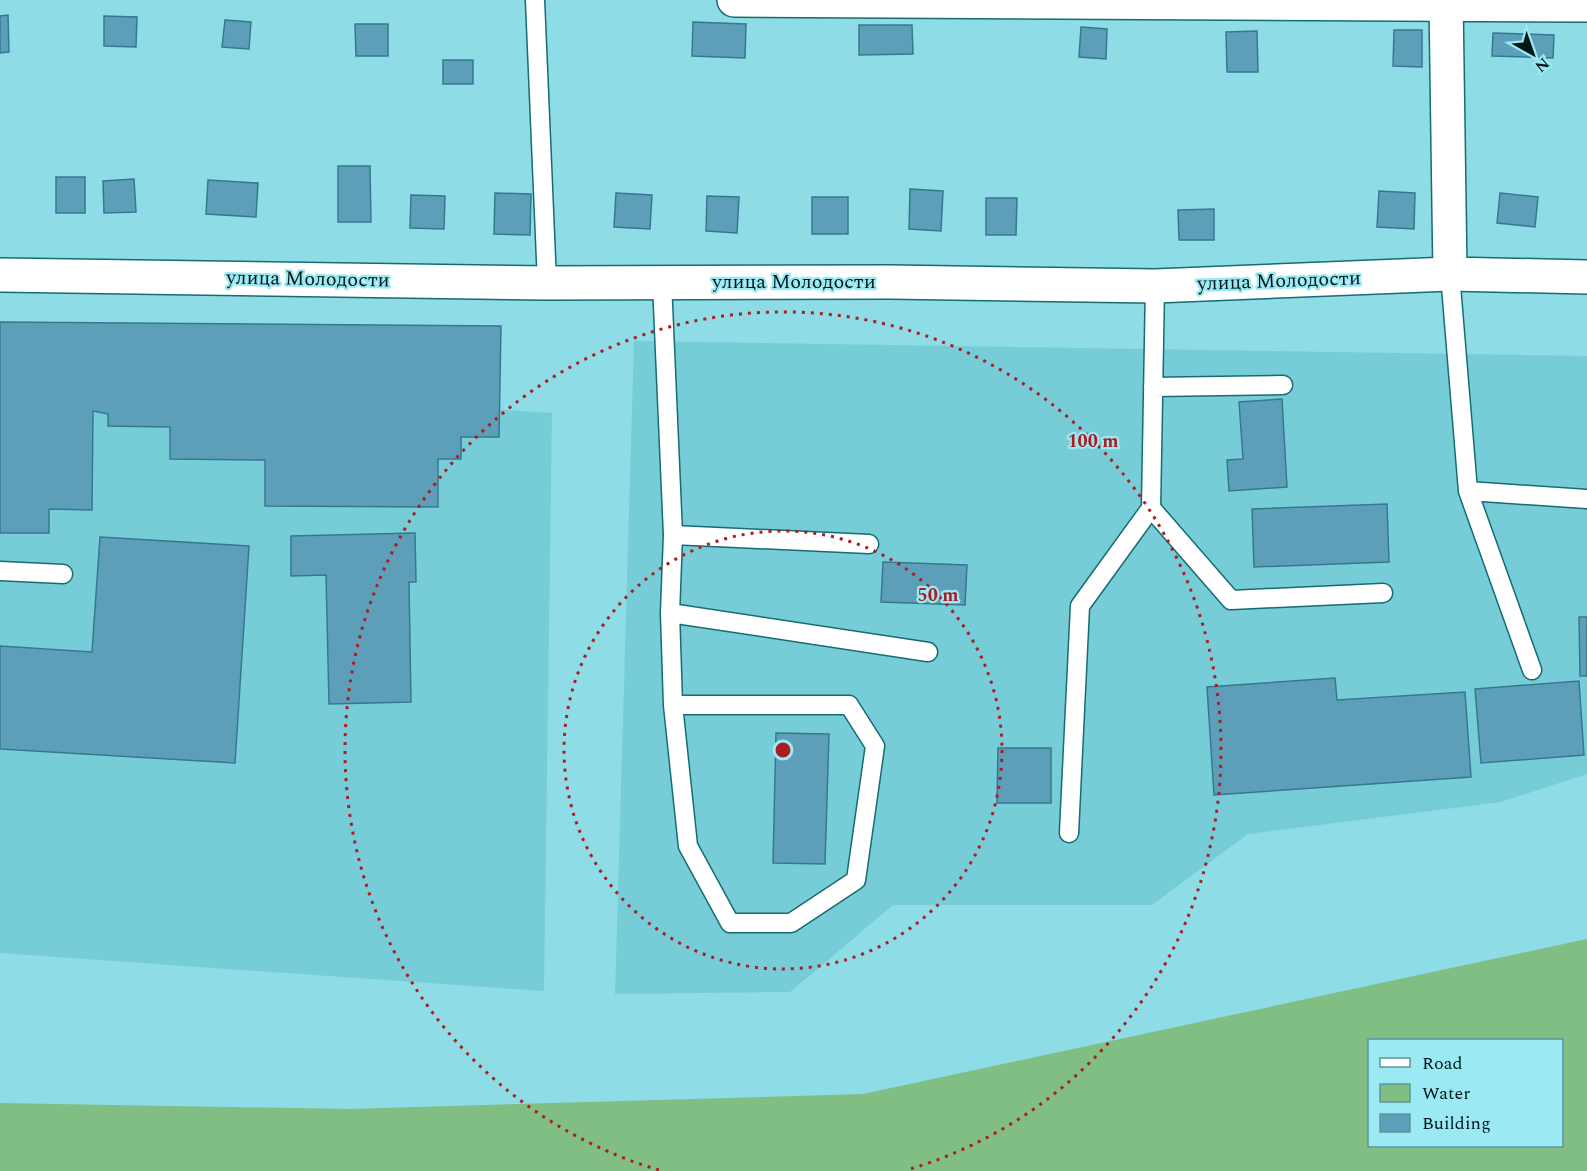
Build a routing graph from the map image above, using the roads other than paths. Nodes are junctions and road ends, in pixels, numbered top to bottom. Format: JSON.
{"nodes":[{"id":1,"x":535,"y":0,"type":"edge"},
{"id":2,"x":734,"y":0,"type":"edge"},
{"id":3,"x":1446,"y":1,"type":"edge"},
{"id":4,"x":1587,"y":5,"type":"edge"},
{"id":5,"x":1450,"y":274,"type":"junction"},
{"id":6,"x":0,"y":275,"type":"edge"},
{"id":7,"x":1587,"y":277,"type":"edge"},
{"id":8,"x":662,"y":282,"type":"junction"},
{"id":9,"x":548,"y":283,"type":"junction"},
{"id":10,"x":1155,"y":286,"type":"junction"},
{"id":11,"x":1283,"y":386,"type":"dead end"},
{"id":12,"x":1153,"y":387,"type":"junction"},
{"id":13,"x":1468,"y":491,"type":"junction"},
{"id":14,"x":1587,"y":500,"type":"edge"},
{"id":15,"x":1151,"y":508,"type":"junction"},
{"id":16,"x":674,"y":535,"type":"junction"},
{"id":17,"x":868,"y":544,"type":"dead end"},
{"id":18,"x":0,"y":572,"type":"edge"},
{"id":19,"x":63,"y":574,"type":"dead end"},
{"id":20,"x":1383,"y":592,"type":"dead end"},
{"id":21,"x":670,"y":613,"type":"junction"},
{"id":22,"x":928,"y":652,"type":"dead end"},
{"id":23,"x":1532,"y":670,"type":"dead end"},
{"id":24,"x":673,"y":705,"type":"junction"},
{"id":25,"x":1069,"y":833,"type":"dead end"}],
"edges":[{"from":1,"to":9,"type":"lane"},
{"from":2,"to":3,"type":"street"},
{"from":3,"to":4,"type":"street"},
{"from":3,"to":5,"type":"street"},
{"from":5,"to":7,"type":"street","name":"улица Молодости"},
{"from":5,"to":10,"type":"street","name":"улица Молодости"},
{"from":5,"to":13,"type":"lane"},
{"from":6,"to":9,"type":"street","name":"улица Молодости"},
{"from":8,"to":9,"type":"street","name":"улица Молодости"},
{"from":8,"to":10,"type":"street","name":"улица Молодости"},
{"from":8,"to":16,"type":"lane"},
{"from":10,"to":12,"type":"lane"},
{"from":11,"to":12,"type":"lane"},
{"from":12,"to":15,"type":"lane"},
{"from":13,"to":14,"type":"lane"},
{"from":13,"to":23,"type":"lane"},
{"from":15,"to":20,"type":"lane"},
{"from":15,"to":25,"type":"lane"},
{"from":16,"to":17,"type":"lane"},
{"from":16,"to":21,"type":"lane"},
{"from":18,"to":19,"type":"lane"},
{"from":21,"to":22,"type":"lane"},
{"from":21,"to":24,"type":"lane"},
{"from":24,"to":24,"type":"lane"}]}
